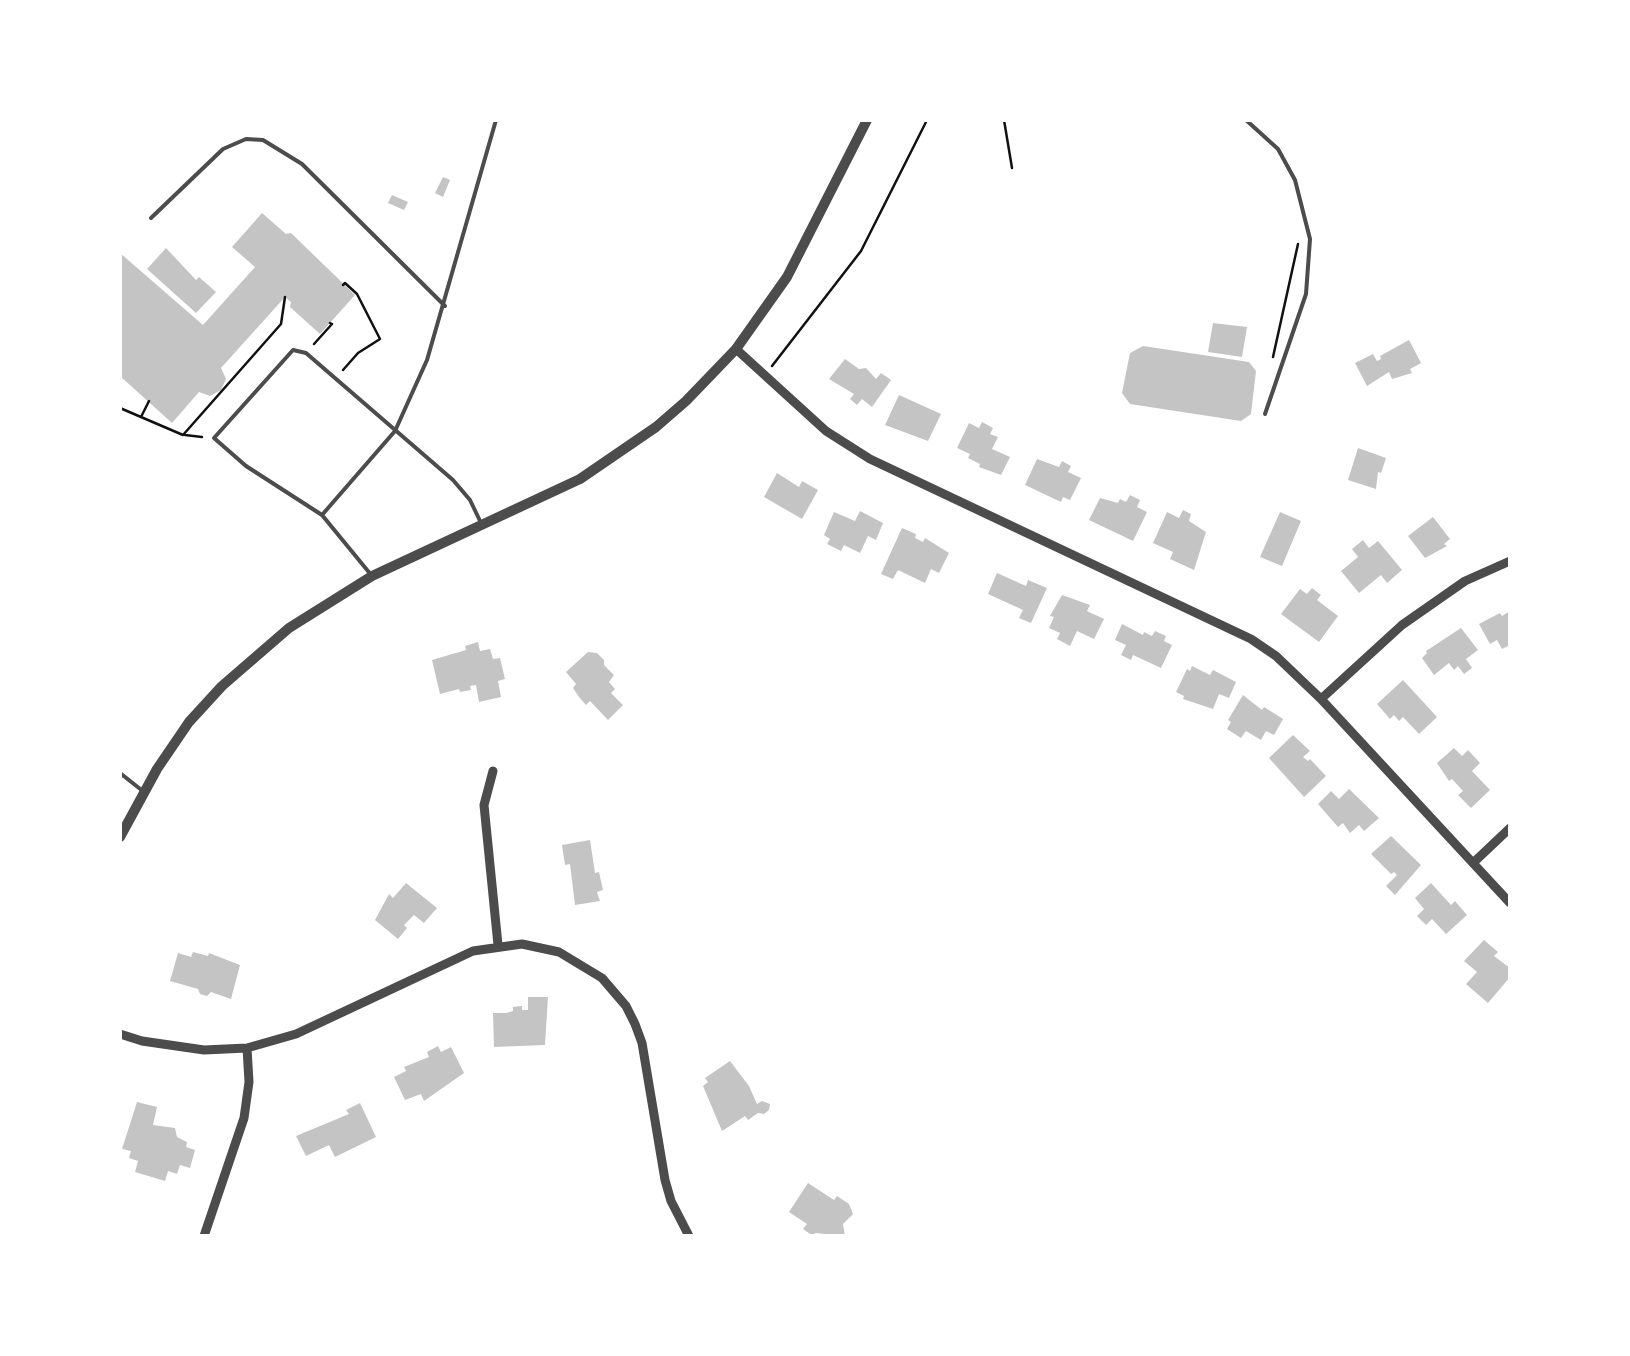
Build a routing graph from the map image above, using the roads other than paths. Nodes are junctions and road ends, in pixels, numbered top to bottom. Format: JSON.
{"nodes":[{"id":1,"x":496,"y":120,"type":"edge"},
{"id":2,"x":867,"y":120,"type":"edge"},
{"id":3,"x":1246,"y":120,"type":"edge"},
{"id":4,"x":151,"y":218,"type":"dead end"},
{"id":5,"x":444,"y":306,"type":"junction"},
{"id":6,"x":736,"y":349,"type":"junction"},
{"id":7,"x":1265,"y":414,"type":"dead end"},
{"id":8,"x":395,"y":430,"type":"junction"},
{"id":9,"x":322,"y":515,"type":"junction"},
{"id":10,"x":482,"y":525,"type":"junction"},
{"id":11,"x":1510,"y":561,"type":"edge"},
{"id":12,"x":372,"y":576,"type":"junction"},
{"id":13,"x":1321,"y":699,"type":"junction"},
{"id":14,"x":494,"y":771,"type":"dead end"},
{"id":15,"x":120,"y":773,"type":"edge"},
{"id":16,"x":144,"y":792,"type":"junction"},
{"id":17,"x":1510,"y":828,"type":"edge"},
{"id":18,"x":120,"y":837,"type":"edge"},
{"id":19,"x":1473,"y":863,"type":"junction"},
{"id":20,"x":1510,"y":903,"type":"edge"},
{"id":21,"x":498,"y":945,"type":"junction"},
{"id":22,"x":120,"y":1034,"type":"edge"},
{"id":23,"x":247,"y":1048,"type":"junction"},
{"id":24,"x":204,"y":1236,"type":"edge"},
{"id":25,"x":689,"y":1236,"type":"edge"}],
"edges":[{"from":1,"to":5,"type":"lane"},
{"from":2,"to":6,"type":"street"},
{"from":3,"to":7,"type":"lane"},
{"from":4,"to":5,"type":"lane"},
{"from":5,"to":8,"type":"lane"},
{"from":6,"to":10,"type":"street"},
{"from":6,"to":13,"type":"street"},
{"from":8,"to":9,"type":"lane"},
{"from":8,"to":9,"type":"lane"},
{"from":8,"to":10,"type":"lane"},
{"from":9,"to":12,"type":"lane"},
{"from":10,"to":12,"type":"street"},
{"from":11,"to":13,"type":"street"},
{"from":12,"to":16,"type":"street"},
{"from":13,"to":19,"type":"street"},
{"from":14,"to":21,"type":"street"},
{"from":15,"to":16,"type":"lane"},
{"from":16,"to":18,"type":"street"},
{"from":17,"to":19,"type":"street"},
{"from":19,"to":20,"type":"street"},
{"from":21,"to":23,"type":"street"},
{"from":21,"to":25,"type":"street"},
{"from":22,"to":23,"type":"street"},
{"from":23,"to":24,"type":"street"}]}
